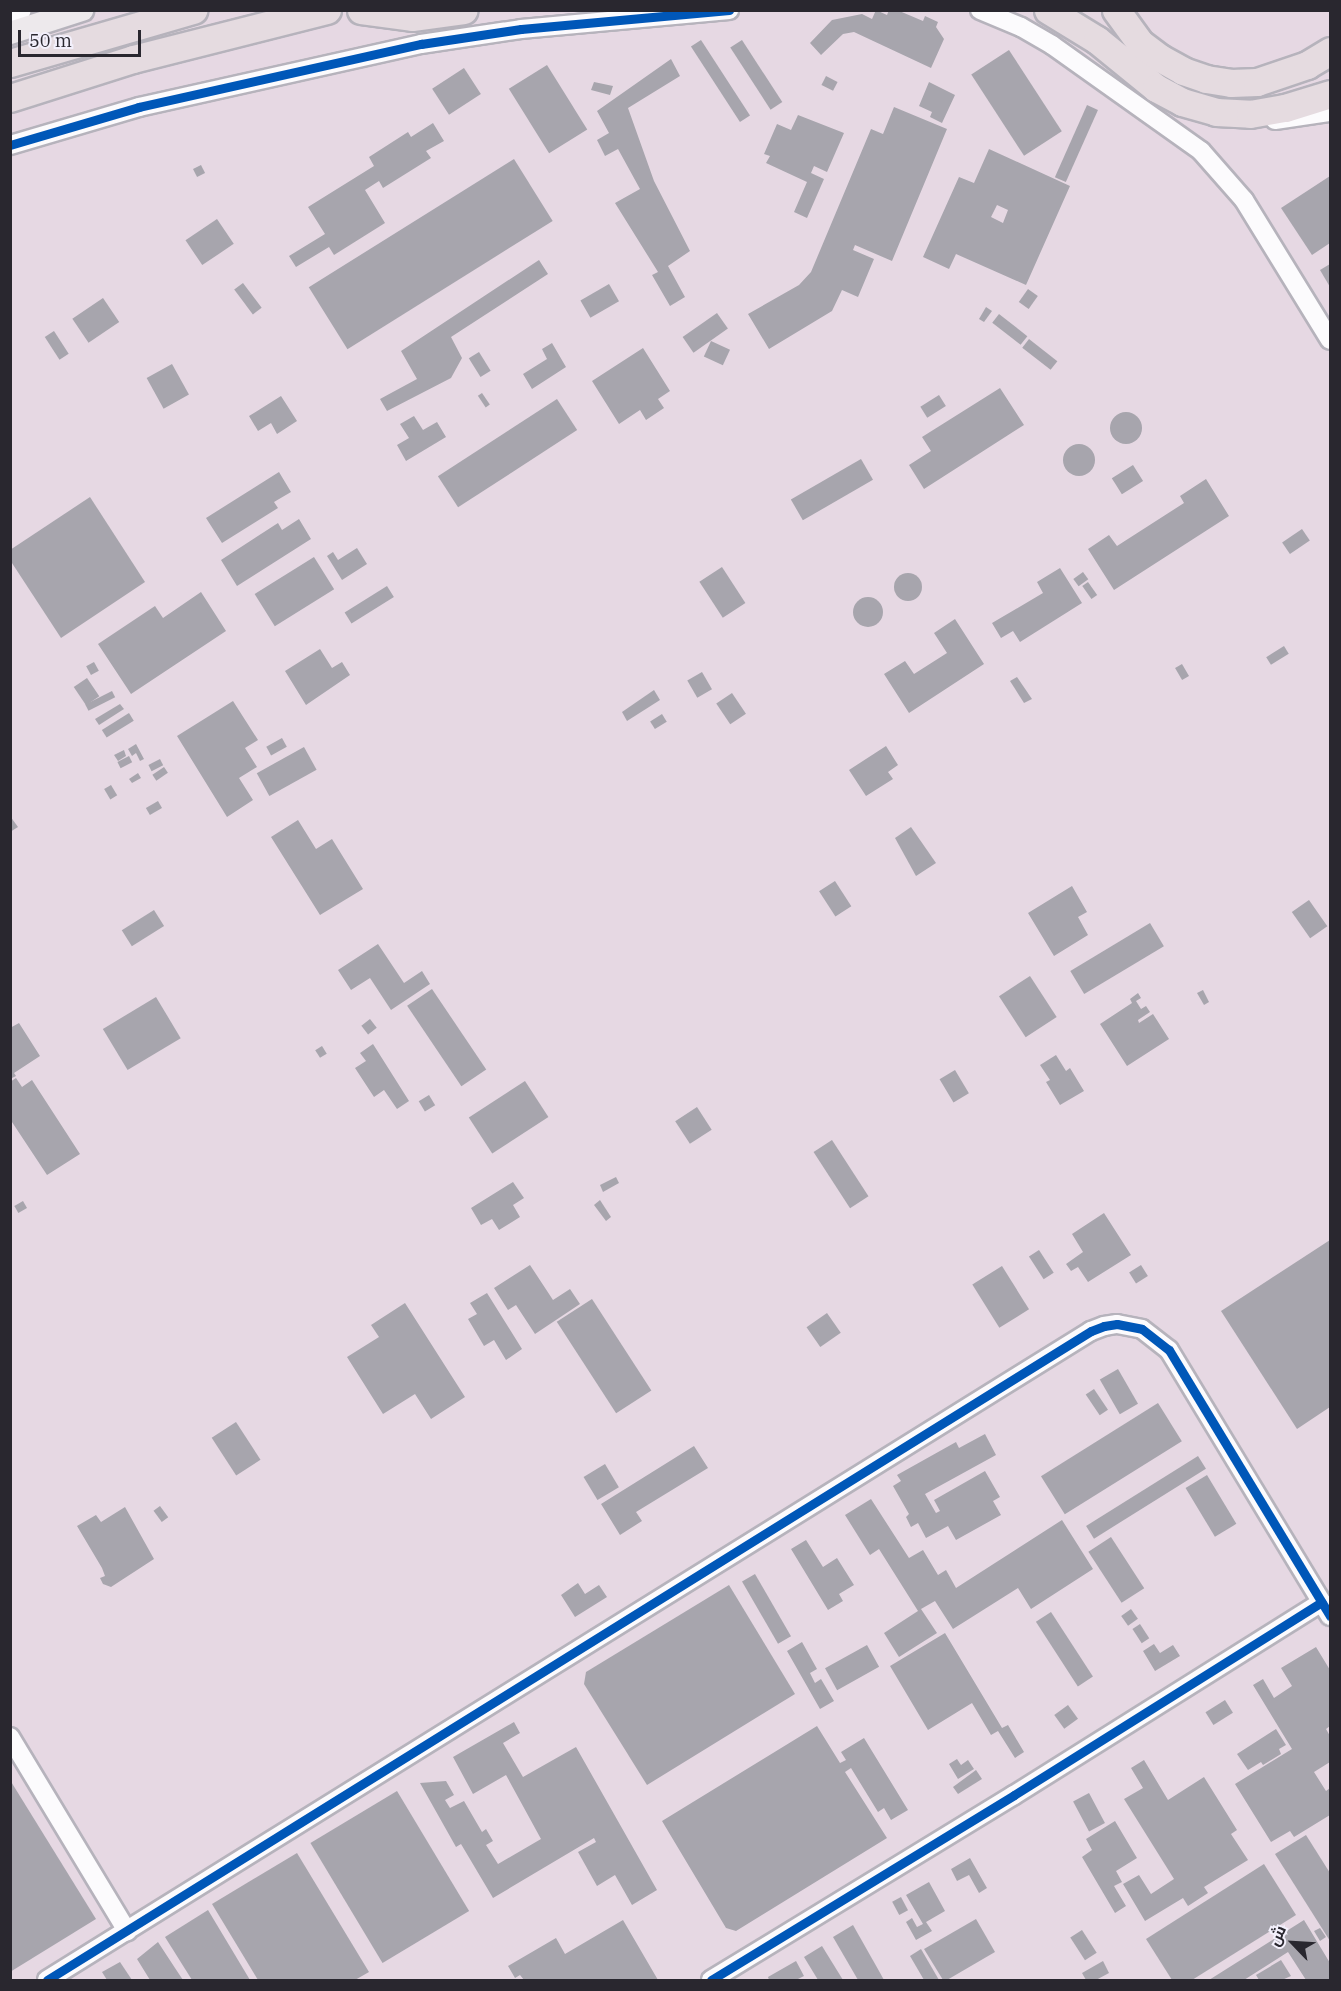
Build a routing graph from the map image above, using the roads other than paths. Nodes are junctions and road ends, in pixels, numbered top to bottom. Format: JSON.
{"nodes":[{"id":1,"x":22,"y":10,"type":"edge"},
{"id":2,"x":193,"y":10,"type":"edge"},
{"id":3,"x":327,"y":10,"type":"edge"},
{"id":4,"x":361,"y":10,"type":"edge"},
{"id":5,"x":464,"y":10,"type":"edge"},
{"id":6,"x":729,"y":10,"type":"edge"},
{"id":7,"x":980,"y":10,"type":"edge"},
{"id":8,"x":1048,"y":10,"type":"edge"},
{"id":9,"x":1116,"y":10,"type":"edge"},
{"id":10,"x":73,"y":12,"type":"edge"},
{"id":11,"x":11,"y":33,"type":"edge"},
{"id":12,"x":1330,"y":51,"type":"edge"},
{"id":13,"x":10,"y":63,"type":"edge"},
{"id":14,"x":1330,"y":94,"type":"edge"},
{"id":15,"x":10,"y":98,"type":"edge"},
{"id":16,"x":1330,"y":112,"type":"edge"},
{"id":17,"x":1250,"y":114,"type":"junction"},
{"id":18,"x":10,"y":145,"type":"edge"},
{"id":19,"x":1330,"y":340,"type":"edge"},
{"id":20,"x":1326,"y":1609,"type":"edge"},
{"id":21,"x":10,"y":1737,"type":"edge"},
{"id":22,"x":127,"y":1931,"type":"junction"},
{"id":23,"x":47,"y":1980,"type":"edge"},
{"id":24,"x":711,"y":1980,"type":"edge"}],
"edges":[{"from":1,"to":11,"type":"street"},
{"from":2,"to":13,"type":"highway"},
{"from":3,"to":15,"type":"highway"},
{"from":4,"to":5,"type":"highway"},
{"from":6,"to":18,"type":"street"},
{"from":7,"to":19,"type":"street"},
{"from":8,"to":17,"type":"highway"},
{"from":9,"to":12,"type":"highway"},
{"from":10,"to":11,"type":"main road"},
{"from":14,"to":17,"type":"highway"},
{"from":16,"to":17,"type":"street"},
{"from":20,"to":22,"type":"street"},
{"from":20,"to":24,"type":"street"},
{"from":21,"to":22,"type":"street"},
{"from":22,"to":23,"type":"street"}]}
